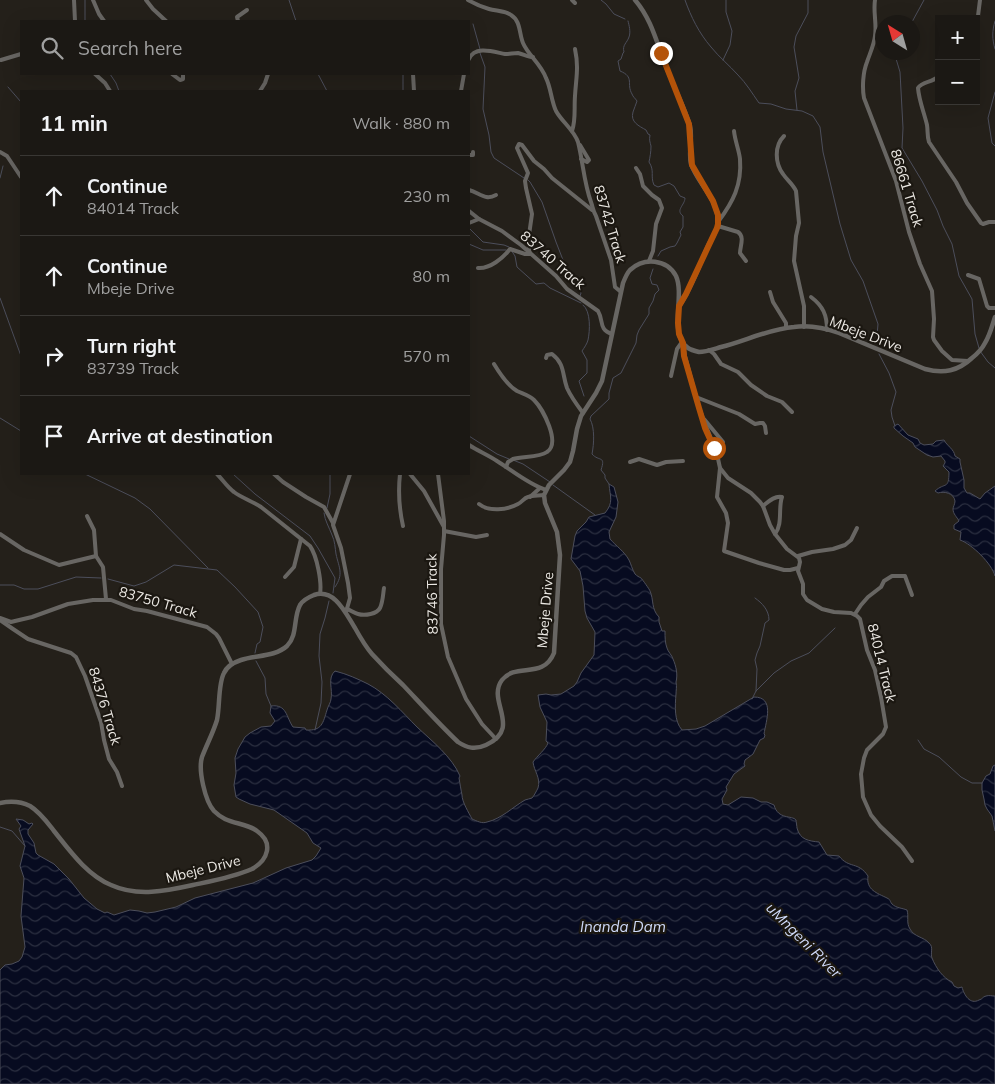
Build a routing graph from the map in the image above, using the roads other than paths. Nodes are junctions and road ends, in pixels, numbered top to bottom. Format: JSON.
{"nodes":[{"id":1,"x":74,"y":0,"type":"edge"},
{"id":2,"x":94,"y":0,"type":"edge"},
{"id":3,"x":146,"y":0,"type":"edge"},
{"id":4,"x":468,"y":0,"type":"edge"},
{"id":5,"x":635,"y":0,"type":"edge"},
{"id":6,"x":875,"y":0,"type":"edge"},
{"id":7,"x":980,"y":0,"type":"edge"},
{"id":8,"x":247,"y":10,"type":"dead end"},
{"id":9,"x":977,"y":15,"type":"edge"},
{"id":10,"x":75,"y":20,"type":"edge"},
{"id":11,"x":103,"y":20,"type":"edge"},
{"id":12,"x":165,"y":20,"type":"edge"},
{"id":13,"x":238,"y":20,"type":"edge"},
{"id":14,"x":575,"y":49,"type":"dead end"},
{"id":15,"x":20,"y":54,"type":"edge"},
{"id":16,"x":470,"y":57,"type":"edge"},
{"id":17,"x":533,"y":57,"type":"junction"},
{"id":18,"x":2,"y":60,"type":"dead end"},
{"id":19,"x":96,"y":75,"type":"edge"},
{"id":20,"x":173,"y":75,"type":"edge"},
{"id":21,"x":183,"y":75,"type":"edge"},
{"id":22,"x":268,"y":75,"type":"edge"},
{"id":23,"x":413,"y":75,"type":"edge"},
{"id":24,"x":464,"y":75,"type":"edge"},
{"id":25,"x":935,"y":80,"type":"edge"},
{"id":26,"x":109,"y":90,"type":"edge"},
{"id":27,"x":261,"y":90,"type":"edge"},
{"id":28,"x":414,"y":90,"type":"edge"},
{"id":29,"x":461,"y":90,"type":"edge"},
{"id":30,"x":734,"y":131,"type":"dead end"},
{"id":31,"x":572,"y":132,"type":"junction"},
{"id":32,"x":784,"y":136,"type":"dead end"},
{"id":33,"x":578,"y":143,"type":"junction"},
{"id":34,"x":0,"y":152,"type":"edge"},
{"id":35,"x":581,"y":159,"type":"junction"},
{"id":36,"x":636,"y":168,"type":"dead end"},
{"id":37,"x":20,"y":176,"type":"edge"},
{"id":38,"x":470,"y":190,"type":"edge"},
{"id":39,"x":496,"y":195,"type":"dead end"},
{"id":40,"x":592,"y":210,"type":"junction"},
{"id":41,"x":470,"y":212,"type":"edge"},
{"id":42,"x":479,"y":220,"type":"junction"},
{"id":43,"x":995,"y":222,"type":"edge"},
{"id":44,"x":470,"y":223,"type":"edge"},
{"id":45,"x":718,"y":224,"type":"junction"},
{"id":46,"x":530,"y":254,"type":"junction"},
{"id":47,"x":648,"y":261,"type":"junction"},
{"id":48,"x":746,"y":261,"type":"dead end"},
{"id":49,"x":478,"y":268,"type":"dead end"},
{"id":50,"x":968,"y":275,"type":"dead end"},
{"id":51,"x":621,"y":292,"type":"junction"},
{"id":52,"x":770,"y":292,"type":"dead end"},
{"id":53,"x":811,"y":297,"type":"dead end"},
{"id":54,"x":679,"y":306,"type":"junction"},
{"id":55,"x":995,"y":308,"type":"edge"},
{"id":56,"x":995,"y":317,"type":"edge"},
{"id":57,"x":804,"y":327,"type":"junction"},
{"id":58,"x":786,"y":328,"type":"junction"},
{"id":59,"x":828,"y":330,"type":"junction"},
{"id":60,"x":612,"y":334,"type":"junction"},
{"id":61,"x":682,"y":343,"type":"junction"},
{"id":62,"x":710,"y":350,"type":"junction"},
{"id":63,"x":546,"y":358,"type":"dead end"},
{"id":64,"x":968,"y":361,"type":"junction"},
{"id":65,"x":494,"y":364,"type":"dead end"},
{"id":66,"x":671,"y":376,"type":"dead end"},
{"id":67,"x":696,"y":397,"type":"junction"},
{"id":68,"x":792,"y":412,"type":"dead end"},
{"id":69,"x":583,"y":413,"type":"junction"},
{"id":70,"x":702,"y":418,"type":"junction"},
{"id":71,"x":766,"y":433,"type":"dead end"},
{"id":72,"x":723,"y":442,"type":"dead end"},
{"id":73,"x":470,"y":446,"type":"edge"},
{"id":74,"x":683,"y":461,"type":"dead end"},
{"id":75,"x":630,"y":462,"type":"dead end"},
{"id":76,"x":506,"y":467,"type":"junction"},
{"id":77,"x":720,"y":468,"type":"junction"},
{"id":78,"x":218,"y":475,"type":"edge"},
{"id":79,"x":275,"y":475,"type":"edge"},
{"id":80,"x":350,"y":475,"type":"edge"},
{"id":81,"x":400,"y":475,"type":"edge"},
{"id":82,"x":411,"y":475,"type":"edge"},
{"id":83,"x":438,"y":475,"type":"edge"},
{"id":84,"x":540,"y":488,"type":"junction"},
{"id":85,"x":545,"y":493,"type":"junction"},
{"id":86,"x":530,"y":497,"type":"junction"},
{"id":87,"x":479,"y":504,"type":"dead end"},
{"id":88,"x":763,"y":506,"type":"junction"},
{"id":89,"x":87,"y":516,"type":"dead end"},
{"id":90,"x":333,"y":523,"type":"junction"},
{"id":91,"x":403,"y":526,"type":"dead end"},
{"id":92,"x":857,"y":528,"type":"dead end"},
{"id":93,"x":444,"y":529,"type":"junction"},
{"id":94,"x":0,"y":534,"type":"edge"},
{"id":95,"x":775,"y":534,"type":"junction"},
{"id":96,"x":487,"y":535,"type":"dead end"},
{"id":97,"x":301,"y":539,"type":"junction"},
{"id":98,"x":96,"y":556,"type":"junction"},
{"id":99,"x":798,"y":556,"type":"junction"},
{"id":100,"x":798,"y":568,"type":"junction"},
{"id":101,"x":285,"y":577,"type":"dead end"},
{"id":102,"x":384,"y":588,"type":"dead end"},
{"id":103,"x":320,"y":594,"type":"junction"},
{"id":104,"x":912,"y":595,"type":"dead end"},
{"id":105,"x":106,"y":599,"type":"junction"},
{"id":106,"x":346,"y":610,"type":"junction"},
{"id":107,"x":855,"y":614,"type":"junction"},
{"id":108,"x":0,"y":619,"type":"edge"},
{"id":109,"x":232,"y":664,"type":"junction"},
{"id":110,"x":496,"y":739,"type":"junction"},
{"id":111,"x":122,"y":786,"type":"dead end"},
{"id":112,"x":0,"y":803,"type":"edge"},
{"id":113,"x":912,"y":861,"type":"dead end"}],
"edges":[{"from":1,"to":10,"type":"street"},
{"from":2,"to":11,"type":"street"},
{"from":3,"to":12,"type":"street"},
{"from":4,"to":17,"type":"street","name":"83742 Track"},
{"from":5,"to":45,"type":"street"},
{"from":6,"to":64,"type":"street","name":"86661 Track"},
{"from":7,"to":9,"type":"street"},
{"from":8,"to":13,"type":"street"},
{"from":14,"to":31,"type":"street"},
{"from":15,"to":18,"type":"street"},
{"from":16,"to":17,"type":"street"},
{"from":17,"to":31,"type":"street","name":"83742 Track"},
{"from":19,"to":26,"type":"street"},
{"from":20,"to":21,"type":"street"},
{"from":22,"to":27,"type":"street"},
{"from":23,"to":28,"type":"street"},
{"from":24,"to":29,"type":"street"},
{"from":25,"to":43,"type":"street"},
{"from":30,"to":45,"type":"street"},
{"from":31,"to":33,"type":"street","name":"83742 Track"},
{"from":32,"to":57,"type":"street"},
{"from":33,"to":35,"type":"street","name":"83742 Track"},
{"from":33,"to":35,"type":"street"},
{"from":34,"to":37,"type":"street"},
{"from":35,"to":40,"type":"street","name":"83742 Track"},
{"from":36,"to":47,"type":"street"},
{"from":38,"to":39,"type":"street"},
{"from":40,"to":46,"type":"street"},
{"from":40,"to":51,"type":"street","name":"83742 Track"},
{"from":41,"to":42,"type":"street","name":"83740 Track"},
{"from":42,"to":44,"type":"street"},
{"from":42,"to":46,"type":"street","name":"83740 Track"},
{"from":45,"to":48,"type":"street"},
{"from":45,"to":54,"type":"street"},
{"from":46,"to":49,"type":"street"},
{"from":46,"to":60,"type":"street","name":"83740 Track"},
{"from":47,"to":51,"type":"street"},
{"from":47,"to":54,"type":"street"},
{"from":50,"to":55,"type":"street"},
{"from":51,"to":60,"type":"street"},
{"from":52,"to":58,"type":"street"},
{"from":53,"to":59,"type":"street"},
{"from":54,"to":61,"type":"street"},
{"from":56,"to":64,"type":"street","name":"Mbeje Drive"},
{"from":57,"to":58,"type":"street","name":"Mbeje Drive"},
{"from":57,"to":59,"type":"street","name":"Mbeje Drive"},
{"from":58,"to":62,"type":"street","name":"Mbeje Drive"},
{"from":59,"to":64,"type":"street","name":"Mbeje Drive"},
{"from":60,"to":69,"type":"street"},
{"from":61,"to":62,"type":"street","name":"Mbeje Drive"},
{"from":61,"to":66,"type":"street"},
{"from":61,"to":67,"type":"street"},
{"from":62,"to":68,"type":"street"},
{"from":63,"to":69,"type":"street"},
{"from":65,"to":76,"type":"street"},
{"from":67,"to":70,"type":"street"},
{"from":67,"to":71,"type":"street"},
{"from":69,"to":85,"type":"street"},
{"from":70,"to":72,"type":"street"},
{"from":70,"to":77,"type":"street"},
{"from":73,"to":76,"type":"street"},
{"from":74,"to":75,"type":"street"},
{"from":76,"to":84,"type":"street"},
{"from":77,"to":88,"type":"street"},
{"from":77,"to":100,"type":"street"},
{"from":78,"to":97,"type":"street"},
{"from":79,"to":90,"type":"street"},
{"from":80,"to":90,"type":"street"},
{"from":81,"to":91,"type":"street"},
{"from":82,"to":93,"type":"street"},
{"from":83,"to":93,"type":"street","name":"83746 Track"},
{"from":84,"to":85,"type":"street"},
{"from":84,"to":86,"type":"street"},
{"from":85,"to":86,"type":"street"},
{"from":85,"to":110,"type":"street","name":"Mbeje Drive"},
{"from":86,"to":87,"type":"street"},
{"from":88,"to":95,"type":"street"},
{"from":88,"to":95,"type":"street"},
{"from":89,"to":98,"type":"street"},
{"from":90,"to":106,"type":"street"},
{"from":92,"to":99,"type":"street"},
{"from":93,"to":96,"type":"street"},
{"from":93,"to":110,"type":"street","name":"83746 Track"},
{"from":94,"to":98,"type":"street"},
{"from":95,"to":99,"type":"street"},
{"from":97,"to":101,"type":"street"},
{"from":97,"to":103,"type":"street"},
{"from":98,"to":105,"type":"street"},
{"from":99,"to":100,"type":"street","name":"84014 Track"},
{"from":100,"to":107,"type":"street","name":"84014 Track"},
{"from":102,"to":106,"type":"street"},
{"from":103,"to":106,"type":"street"},
{"from":103,"to":109,"type":"street"},
{"from":104,"to":107,"type":"street"},
{"from":105,"to":108,"type":"street","name":"83750 Track"},
{"from":105,"to":109,"type":"street","name":"83750 Track"},
{"from":106,"to":110,"type":"street"},
{"from":107,"to":113,"type":"street","name":"84014 Track"},
{"from":108,"to":111,"type":"street","name":"84376 Track"},
{"from":109,"to":112,"type":"street","name":"Mbeje Drive"}]}
